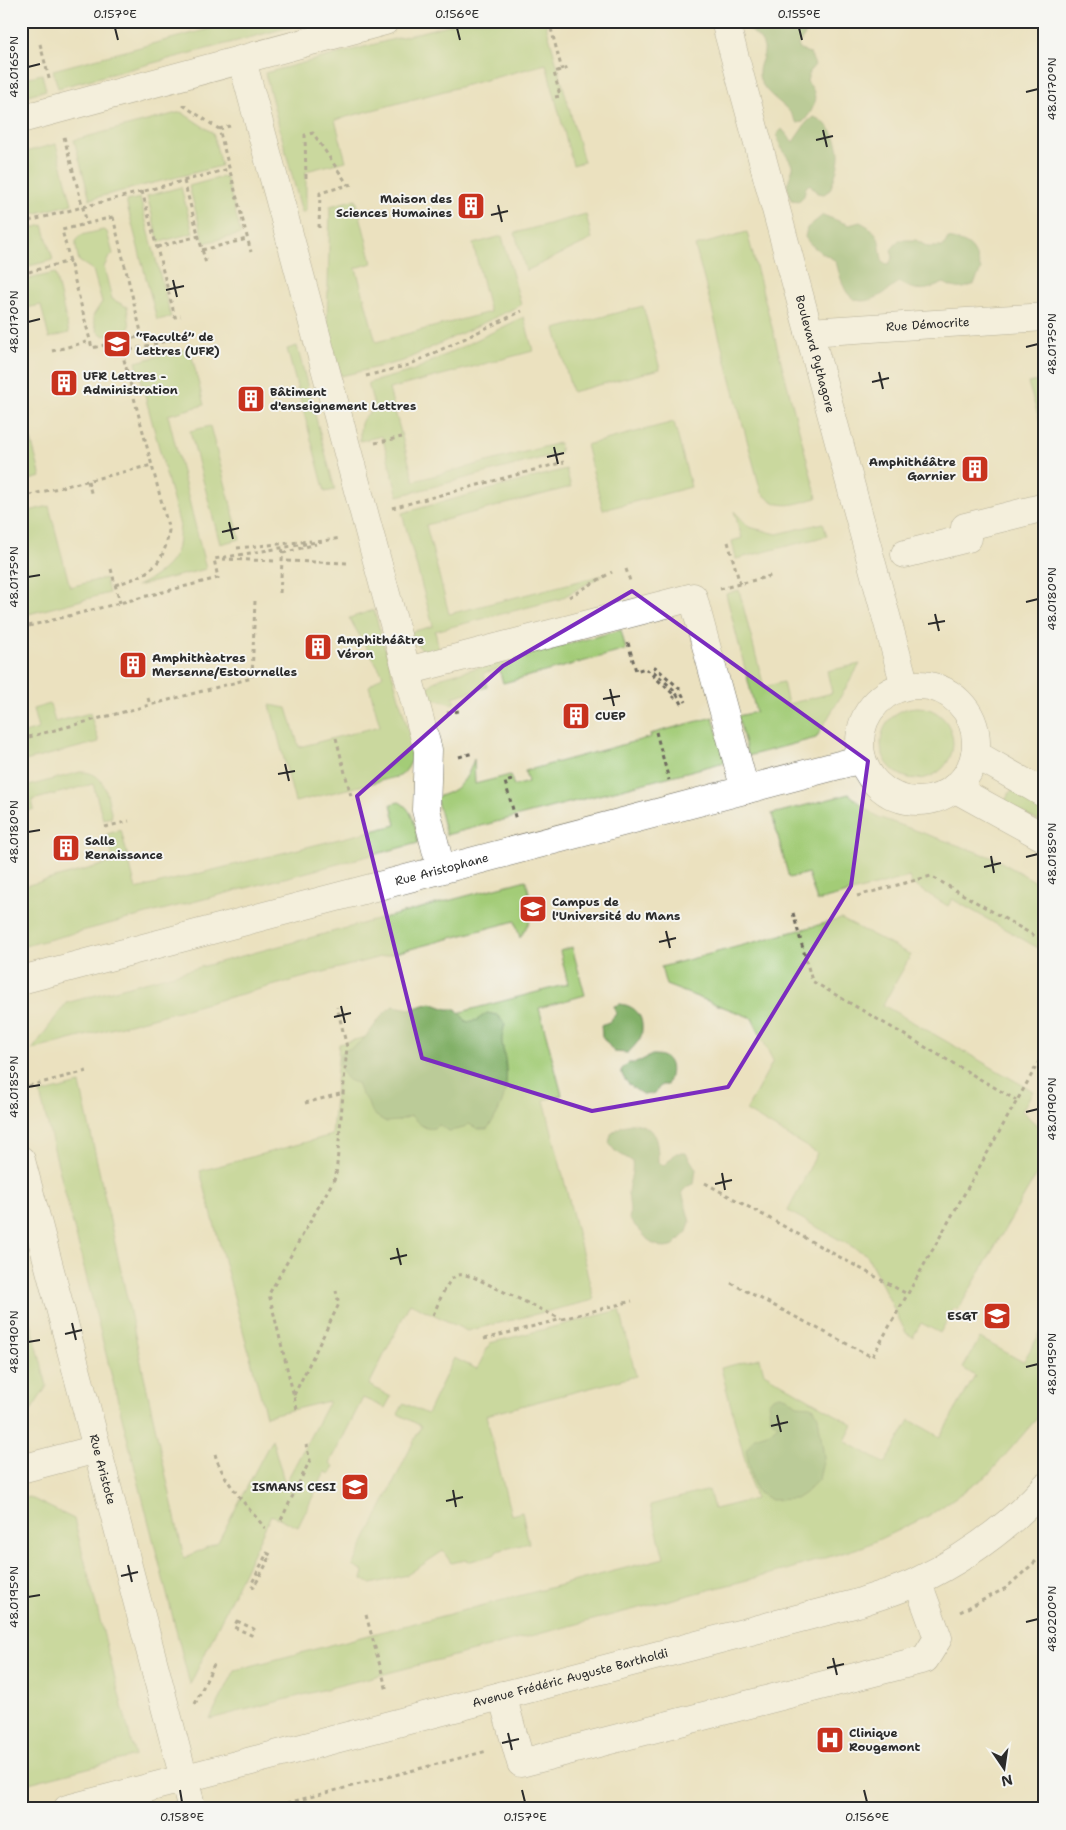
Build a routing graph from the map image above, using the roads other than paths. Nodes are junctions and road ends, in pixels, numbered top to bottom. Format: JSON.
{"nodes":[{"id":1,"x":385,"y":21,"type":"edge"},
{"id":2,"x":725,"y":21,"type":"edge"},
{"id":3,"x":242,"y":60,"type":"junction"},
{"id":4,"x":21,"y":119,"type":"edge"},
{"id":5,"x":1045,"y":317,"type":"edge"},
{"id":6,"x":809,"y":332,"type":"junction"},
{"id":7,"x":1045,"y":507,"type":"edge"},
{"id":8,"x":905,"y":554,"type":"dead end"},
{"id":9,"x":407,"y":671,"type":"junction"},
{"id":10,"x":906,"y":686,"type":"junction"},
{"id":11,"x":975,"y":754,"type":"junction"},
{"id":12,"x":862,"y":759,"type":"junction"},
{"id":13,"x":954,"y":788,"type":"junction"},
{"id":14,"x":745,"y":790,"type":"junction"},
{"id":15,"x":1045,"y":794,"type":"edge"},
{"id":16,"x":1045,"y":838,"type":"edge"},
{"id":17,"x":441,"y":869,"type":"junction"},
{"id":18,"x":21,"y":980,"type":"edge"},
{"id":19,"x":21,"y":1160,"type":"edge"},
{"id":20,"x":97,"y":1449,"type":"junction"},
{"id":21,"x":21,"y":1469,"type":"edge"},
{"id":22,"x":1045,"y":1487,"type":"edge"},
{"id":23,"x":915,"y":1583,"type":"junction"},
{"id":24,"x":502,"y":1696,"type":"junction"},
{"id":25,"x":184,"y":1779,"type":"junction"},
{"id":26,"x":67,"y":1809,"type":"edge"},
{"id":27,"x":192,"y":1809,"type":"edge"}],
"edges":[{"from":1,"to":3,"type":"street"},
{"from":2,"to":6,"type":"street","name":"Boulevard Pythagore"},
{"from":3,"to":4,"type":"street"},
{"from":3,"to":9,"type":"street"},
{"from":5,"to":6,"type":"street","name":"Rue Démocrite"},
{"from":6,"to":10,"type":"street","name":"Boulevard Pythagore"},
{"from":7,"to":8,"type":"street"},
{"from":9,"to":14,"type":"street"},
{"from":9,"to":17,"type":"street"},
{"from":10,"to":11,"type":"street"},
{"from":10,"to":12,"type":"street"},
{"from":11,"to":13,"type":"street"},
{"from":11,"to":15,"type":"street"},
{"from":12,"to":13,"type":"street"},
{"from":12,"to":14,"type":"street","name":"Rue Aristophane"},
{"from":13,"to":16,"type":"street"},
{"from":14,"to":17,"type":"street","name":"Rue Aristophane"},
{"from":17,"to":18,"type":"street","name":"Rue Aristophane"},
{"from":19,"to":20,"type":"street","name":"Rue Aristote"},
{"from":20,"to":21,"type":"street"},
{"from":20,"to":25,"type":"street","name":"Rue Aristote"},
{"from":22,"to":23,"type":"street","name":"Avenue Frédéric Auguste Bartholdi"},
{"from":23,"to":24,"type":"street","name":"Avenue Frédéric Auguste Bartholdi"},
{"from":23,"to":24,"type":"street"},
{"from":24,"to":25,"type":"street","name":"Avenue Frédéric Auguste Bartholdi"},
{"from":25,"to":26,"type":"street","name":"Avenue Frédéric Auguste Bartholdi"},
{"from":25,"to":27,"type":"street","name":"Rue Aristote"}]}
